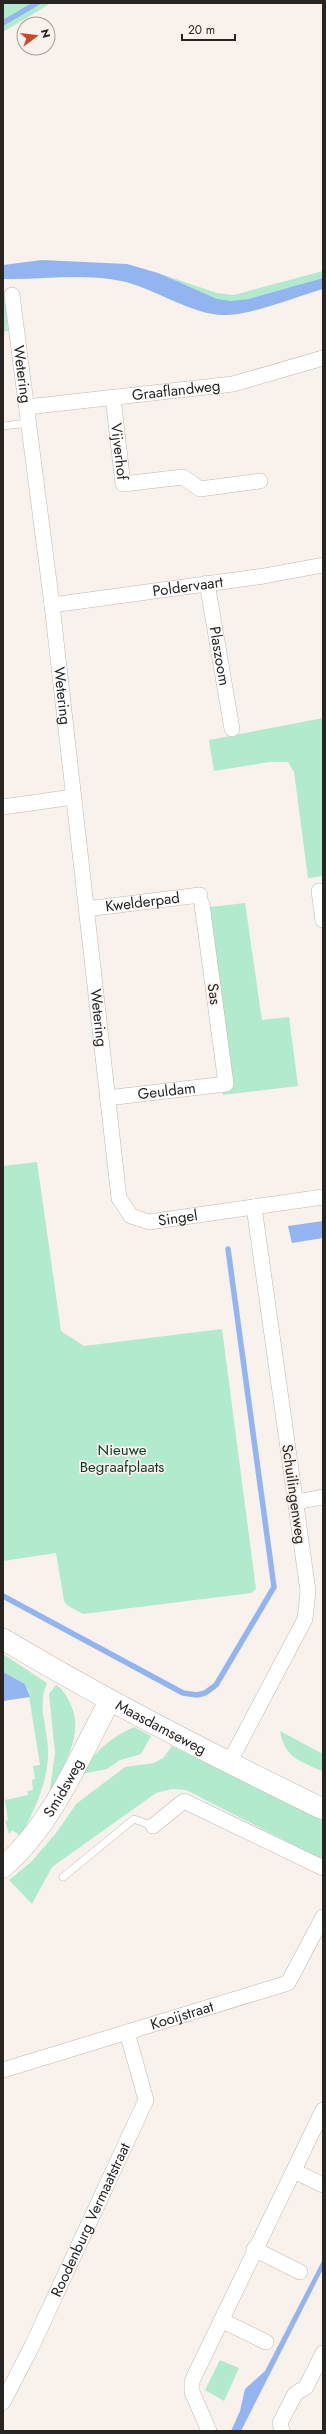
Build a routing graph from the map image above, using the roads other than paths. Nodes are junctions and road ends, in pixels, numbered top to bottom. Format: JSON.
{"nodes":[{"id":1,"x":12,"y":295,"type":"dead end"},
{"id":2,"x":323,"y":358,"type":"edge"},
{"id":3,"x":113,"y":398,"type":"junction"},
{"id":4,"x":27,"y":407,"type":"junction"},
{"id":5,"x":28,"y":423,"type":"junction"},
{"id":6,"x":3,"y":426,"type":"edge"},
{"id":7,"x":260,"y":481,"type":"dead end"},
{"id":8,"x":323,"y":565,"type":"edge"},
{"id":9,"x":207,"y":583,"type":"junction"},
{"id":10,"x":52,"y":605,"type":"junction"},
{"id":11,"x":232,"y":729,"type":"dead end"},
{"id":12,"x":73,"y":797,"type":"junction"},
{"id":13,"x":3,"y":807,"type":"edge"},
{"id":14,"x":319,"y":891,"type":"dead end"},
{"id":15,"x":201,"y":900,"type":"joint"},
{"id":16,"x":86,"y":909,"type":"junction"},
{"id":17,"x":323,"y":920,"type":"edge"},
{"id":18,"x":226,"y":1084,"type":"joint"},
{"id":19,"x":107,"y":1098,"type":"junction"},
{"id":20,"x":323,"y":1197,"type":"edge"},
{"id":21,"x":254,"y":1207,"type":"junction"},
{"id":22,"x":323,"y":1498,"type":"edge"},
{"id":23,"x":296,"y":1502,"type":"junction"},
{"id":24,"x":3,"y":1639,"type":"edge"},
{"id":25,"x":110,"y":1700,"type":"junction"},
{"id":26,"x":229,"y":1763,"type":"junction"},
{"id":27,"x":323,"y":1809,"type":"edge"},
{"id":28,"x":153,"y":1826,"type":"joint"},
{"id":29,"x":3,"y":1867,"type":"edge"},
{"id":30,"x":323,"y":1868,"type":"edge"},
{"id":31,"x":63,"y":1877,"type":"dead end"},
{"id":32,"x":323,"y":1917,"type":"edge"},
{"id":33,"x":127,"y":2032,"type":"junction"},
{"id":34,"x":3,"y":2070,"type":"edge"},
{"id":35,"x":323,"y":2110,"type":"edge"},
{"id":36,"x":294,"y":2171,"type":"junction"},
{"id":37,"x":323,"y":2185,"type":"edge"},
{"id":38,"x":254,"y":2249,"type":"junction"},
{"id":39,"x":300,"y":2272,"type":"dead end"},
{"id":40,"x":221,"y":2320,"type":"junction"},
{"id":41,"x":266,"y":2342,"type":"dead end"},
{"id":42,"x":323,"y":2353,"type":"edge"},
{"id":43,"x":3,"y":2402,"type":"edge"},
{"id":44,"x":209,"y":2431,"type":"edge"},
{"id":45,"x":282,"y":2431,"type":"edge"}],
"edges":[{"from":1,"to":4,"type":"street","name":"Wetering"},
{"from":2,"to":3,"type":"street","name":"Graaflandweg"},
{"from":3,"to":4,"type":"street","name":"Graaflandweg"},
{"from":3,"to":7,"type":"street","name":"Vijverhof"},
{"from":4,"to":5,"type":"street","name":"Wetering"},
{"from":5,"to":6,"type":"lane"},
{"from":5,"to":10,"type":"street","name":"Wetering"},
{"from":8,"to":9,"type":"street","name":"Poldervaart"},
{"from":9,"to":10,"type":"street","name":"Poldervaart"},
{"from":9,"to":11,"type":"street","name":"Plaszoom"},
{"from":10,"to":12,"type":"street","name":"Wetering"},
{"from":12,"to":13,"type":"street"},
{"from":12,"to":16,"type":"street","name":"Wetering"},
{"from":14,"to":17,"type":"street"},
{"from":15,"to":16,"type":"street","name":"Kwelderpad"},
{"from":15,"to":18,"type":"street","name":"Sas"},
{"from":16,"to":19,"type":"street","name":"Wetering"},
{"from":18,"to":19,"type":"street","name":"Geuldam"},
{"from":19,"to":21,"type":"street","name":"Singel"},
{"from":20,"to":21,"type":"street","name":"Singel"},
{"from":21,"to":23,"type":"street","name":"Schuilingenweg"},
{"from":22,"to":23,"type":"street"},
{"from":23,"to":26,"type":"street","name":"Schuilingenweg"},
{"from":24,"to":25,"type":"street","name":"Maasdamseweg"},
{"from":25,"to":26,"type":"street","name":"Maasdamseweg"},
{"from":25,"to":29,"type":"street","name":"Smidsweg"},
{"from":26,"to":27,"type":"street","name":"Maasdamseweg"},
{"from":28,"to":30,"type":"street"},
{"from":28,"to":31,"type":"lane"},
{"from":32,"to":33,"type":"street","name":"Kooijstraat"},
{"from":33,"to":34,"type":"street","name":"Kooijstraat"},
{"from":33,"to":43,"type":"street","name":"Roodenburg Vermaatstraat"},
{"from":35,"to":36,"type":"street"},
{"from":36,"to":37,"type":"street"},
{"from":36,"to":38,"type":"street"},
{"from":38,"to":39,"type":"street"},
{"from":38,"to":40,"type":"street"},
{"from":40,"to":41,"type":"street"},
{"from":40,"to":44,"type":"street"},
{"from":42,"to":45,"type":"street"}]}
